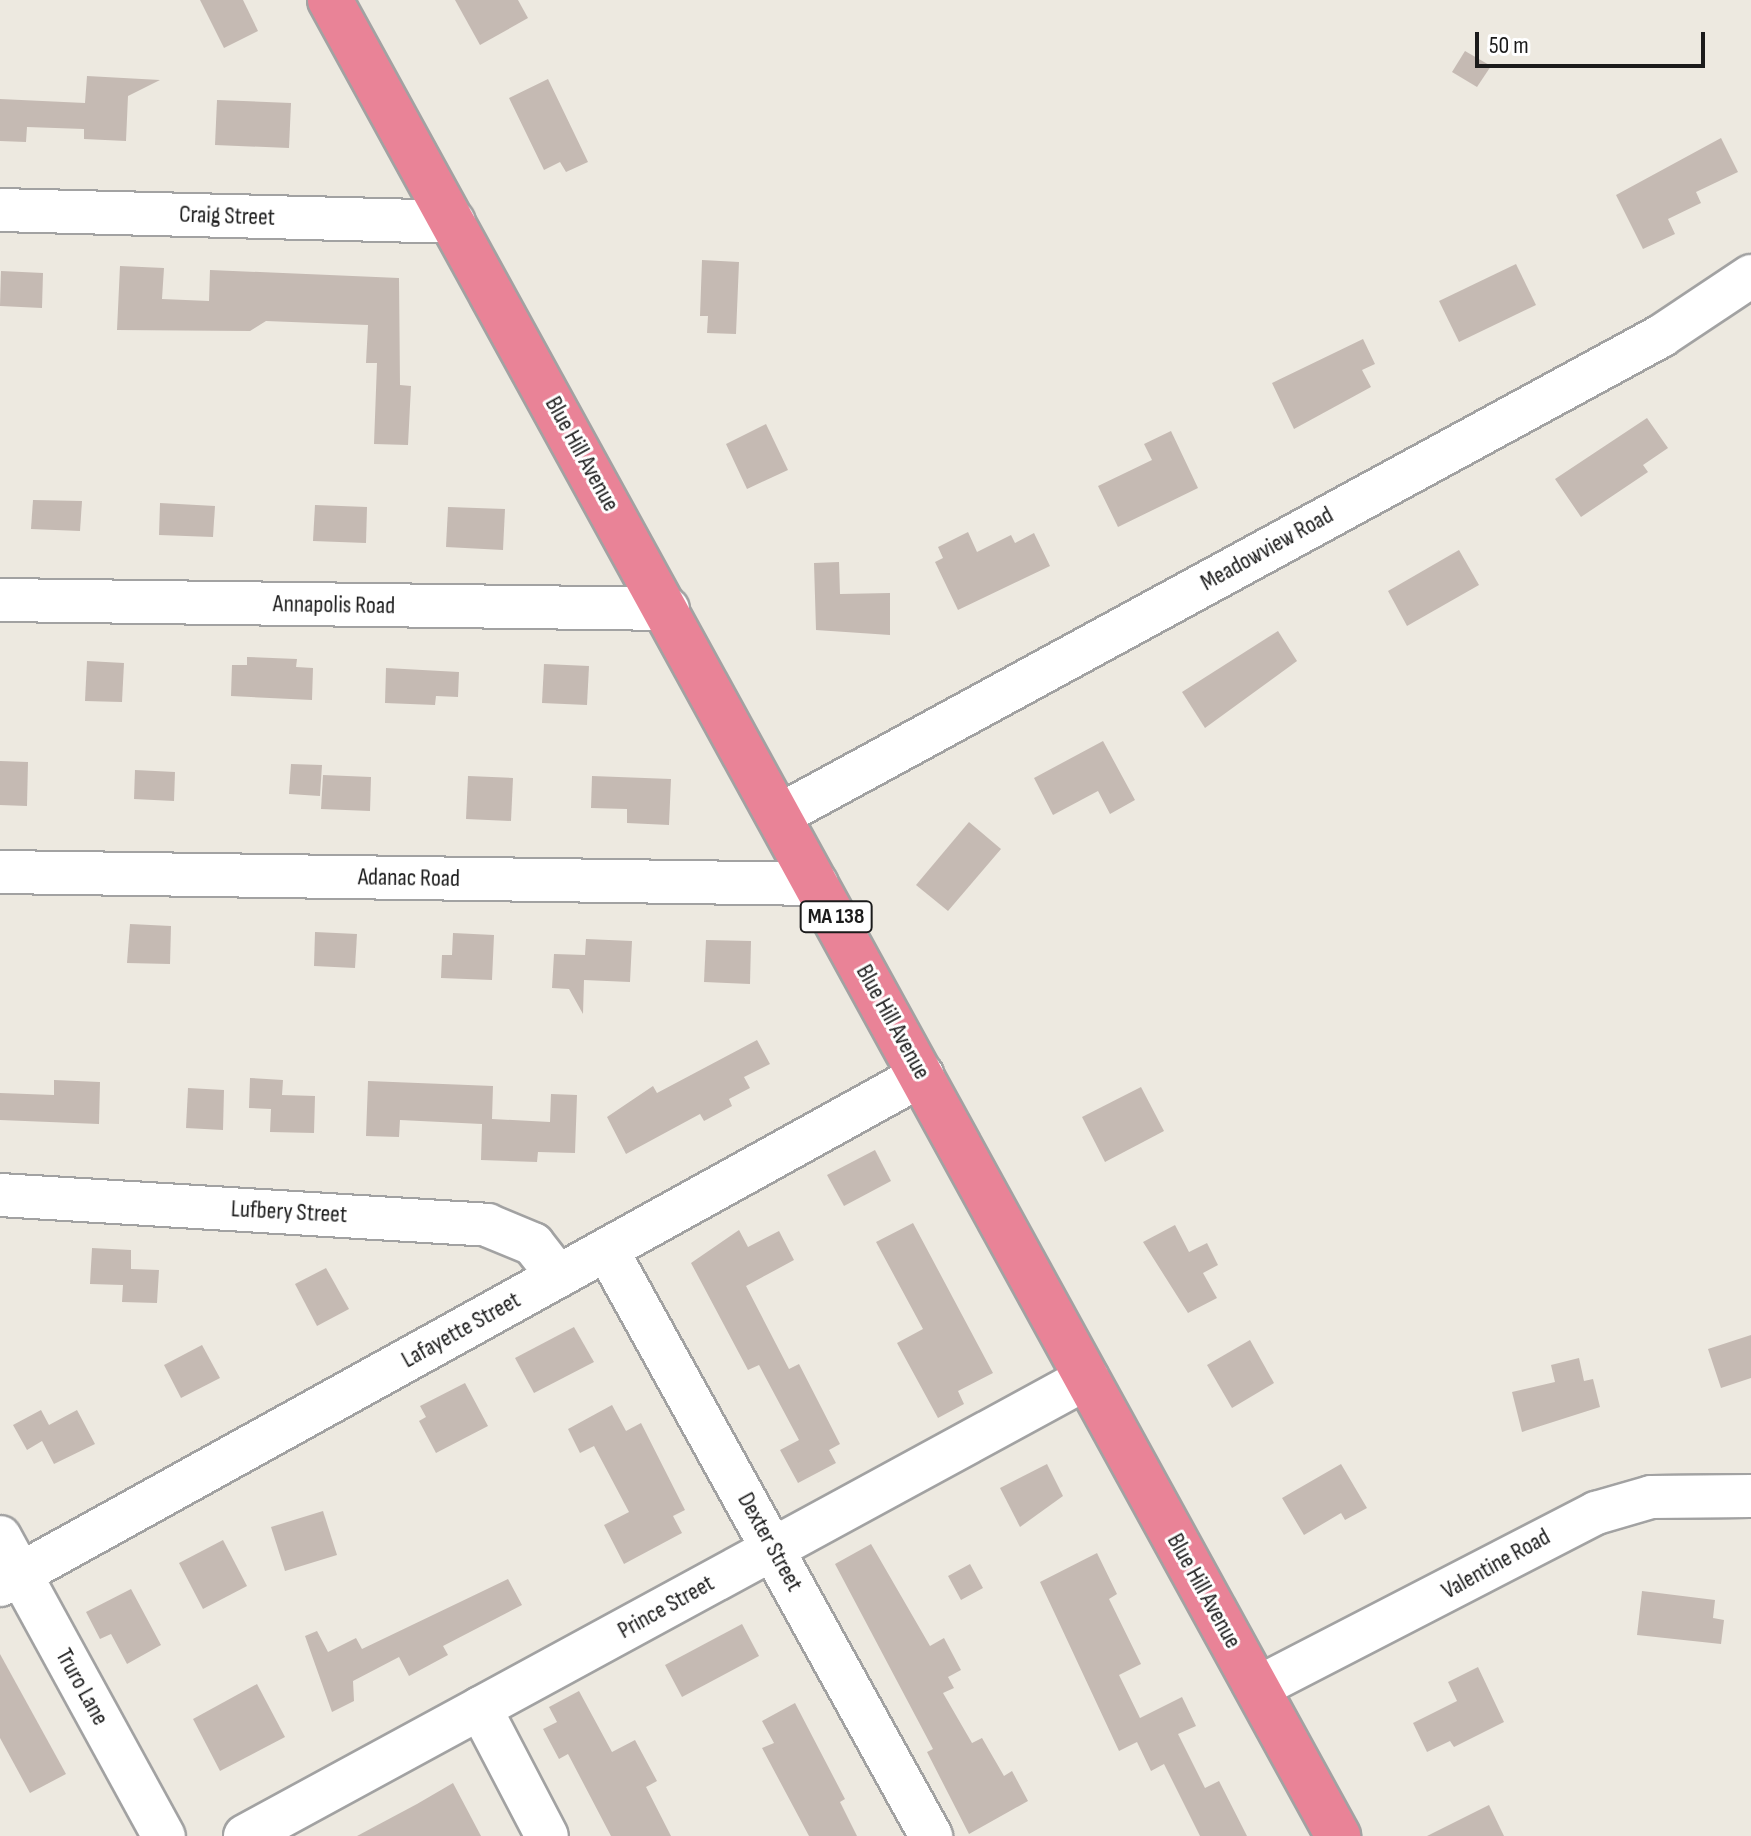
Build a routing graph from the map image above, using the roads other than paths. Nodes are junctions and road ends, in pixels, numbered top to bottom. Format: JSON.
{"nodes":[{"id":1,"x":330,"y":0,"type":"edge"},
{"id":2,"x":0,"y":210,"type":"edge"},
{"id":3,"x":454,"y":222,"type":"junction"},
{"id":4,"x":1751,"y":276,"type":"edge"},
{"id":5,"x":0,"y":600,"type":"edge"},
{"id":6,"x":668,"y":609,"type":"junction"},
{"id":7,"x":780,"y":815,"type":"junction"},
{"id":8,"x":0,"y":872,"type":"edge"},
{"id":9,"x":817,"y":884,"type":"junction"},
{"id":10,"x":922,"y":1075,"type":"junction"},
{"id":11,"x":0,"y":1195,"type":"edge"},
{"id":12,"x":607,"y":1250,"type":"junction"},
{"id":13,"x":558,"y":1276,"type":"junction"},
{"id":14,"x":1087,"y":1378,"type":"junction"},
{"id":15,"x":1751,"y":1496,"type":"edge"},
{"id":16,"x":0,"y":1537,"type":"edge"},
{"id":17,"x":773,"y":1548,"type":"junction"},
{"id":18,"x":10,"y":1580,"type":"edge"},
{"id":19,"x":1257,"y":1688,"type":"junction"},
{"id":20,"x":480,"y":1708,"type":"junction"},
{"id":21,"x":164,"y":1836,"type":"edge"},
{"id":22,"x":245,"y":1836,"type":"edge"},
{"id":23,"x":547,"y":1836,"type":"edge"},
{"id":24,"x":931,"y":1836,"type":"edge"},
{"id":25,"x":1338,"y":1836,"type":"edge"}],
"edges":[{"from":1,"to":3,"type":"highway","name":"Blue Hill Avenue","number":"MA 138"},
{"from":2,"to":3,"type":"street","name":"Craig Street"},
{"from":3,"to":6,"type":"highway","name":"Blue Hill Avenue","number":"MA 138"},
{"from":4,"to":7,"type":"street","name":"Meadowview Road"},
{"from":5,"to":6,"type":"street","name":"Annapolis Road"},
{"from":6,"to":7,"type":"highway","name":"Blue Hill Avenue","number":"MA 138"},
{"from":7,"to":9,"type":"highway","name":"Blue Hill Avenue","number":"MA 138"},
{"from":8,"to":9,"type":"street","name":"Adanac Road"},
{"from":9,"to":10,"type":"highway","name":"Blue Hill Avenue","number":"MA 138"},
{"from":10,"to":12,"type":"street","name":"Lafayette Street"},
{"from":10,"to":14,"type":"highway","name":"Blue Hill Avenue","number":"MA 138"},
{"from":11,"to":13,"type":"street","name":"Lufbery Street"},
{"from":12,"to":13,"type":"street","name":"Lafayette Street"},
{"from":12,"to":17,"type":"street","name":"Dexter Street"},
{"from":13,"to":18,"type":"street","name":"Lafayette Street"},
{"from":14,"to":17,"type":"street","name":"Prince Street"},
{"from":14,"to":19,"type":"highway","name":"Blue Hill Avenue","number":"MA 138"},
{"from":15,"to":19,"type":"street","name":"Valentine Road"},
{"from":16,"to":18,"type":"street","name":"Truro Lane"},
{"from":17,"to":20,"type":"street","name":"Prince Street"},
{"from":17,"to":24,"type":"street","name":"Dexter Street"},
{"from":18,"to":21,"type":"street","name":"Truro Lane"},
{"from":19,"to":25,"type":"highway","name":"Blue Hill Avenue","number":"MA 138"},
{"from":20,"to":22,"type":"street","name":"Prince Street"},
{"from":20,"to":23,"type":"street"}]}
